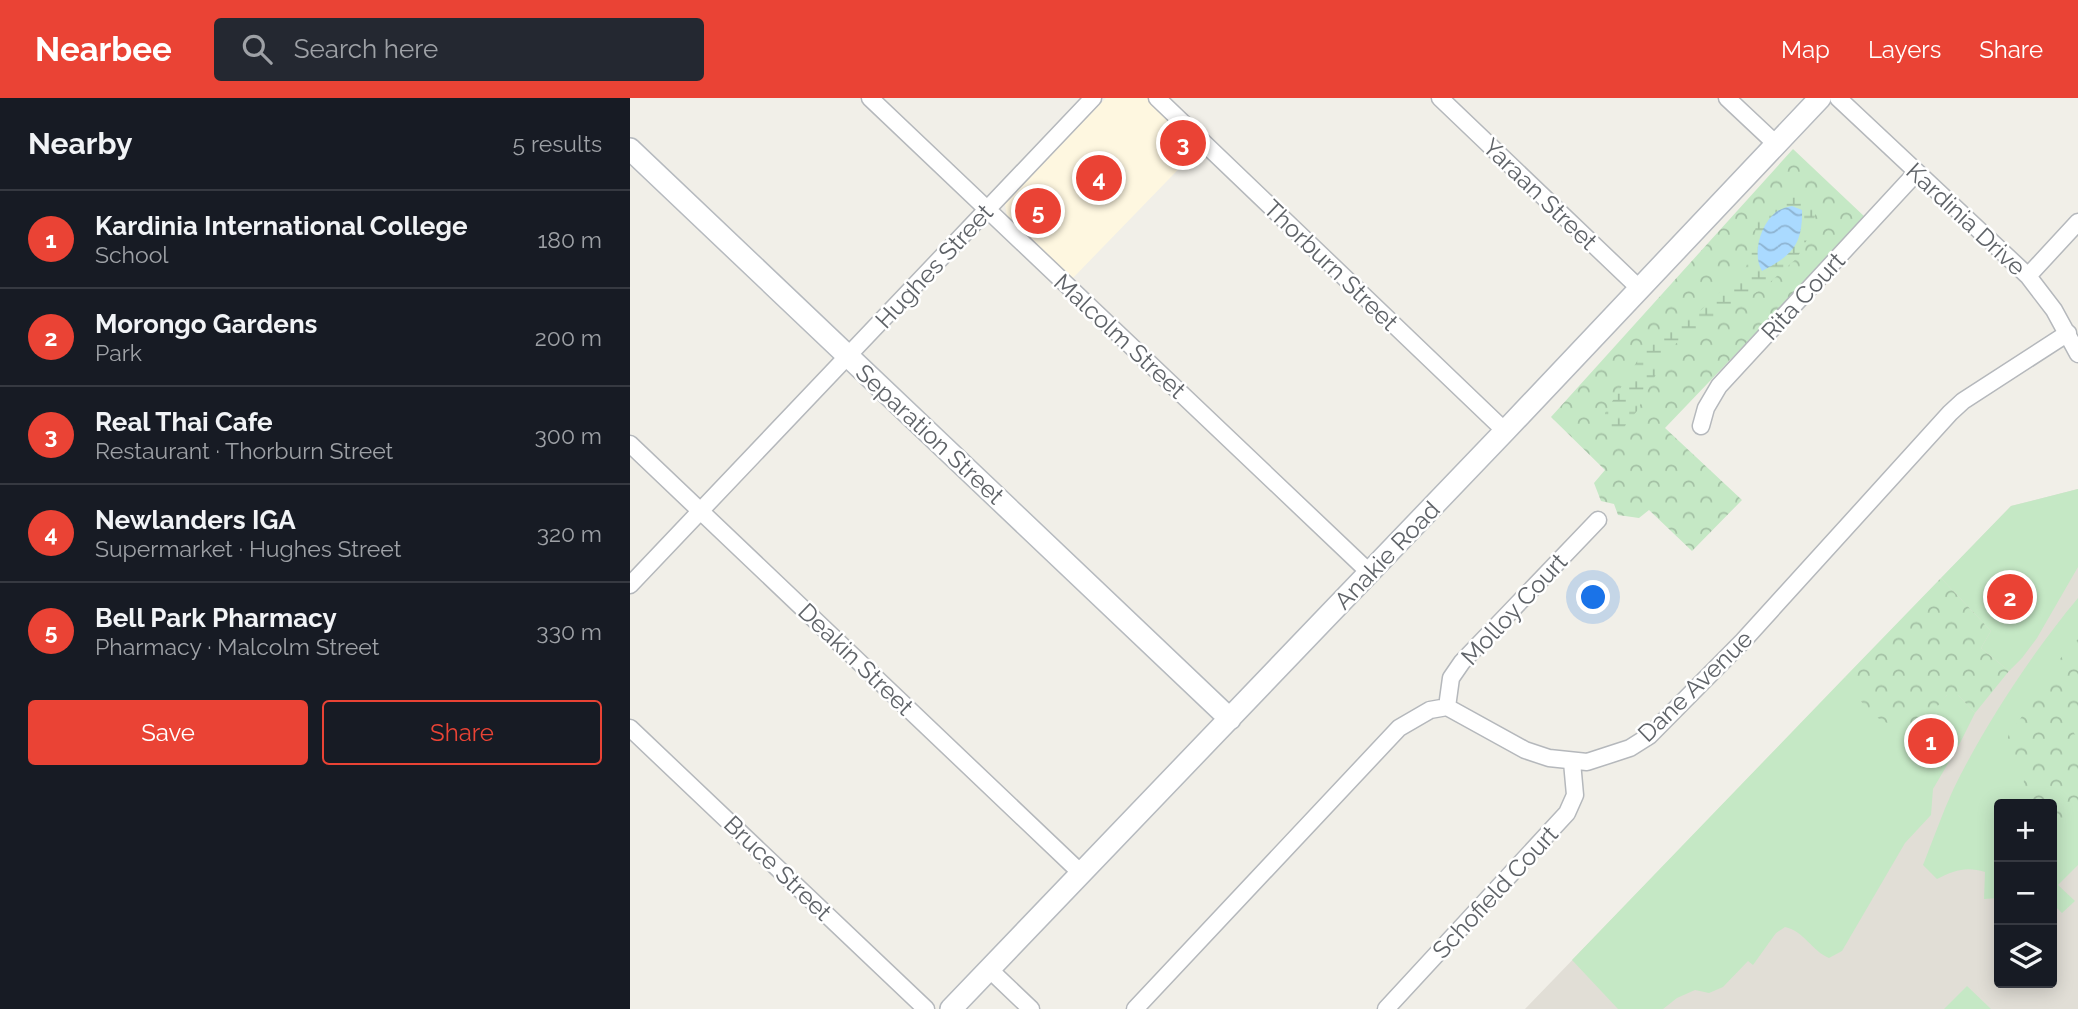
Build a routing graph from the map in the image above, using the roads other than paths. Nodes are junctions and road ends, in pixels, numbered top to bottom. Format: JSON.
{"nodes":[{"id":1,"x":870,"y":98,"type":"edge"},
{"id":2,"x":1093,"y":98,"type":"edge"},
{"id":3,"x":1157,"y":98,"type":"edge"},
{"id":4,"x":1440,"y":98,"type":"edge"},
{"id":5,"x":1727,"y":98,"type":"edge"},
{"id":6,"x":1820,"y":98,"type":"edge"},
{"id":7,"x":1838,"y":98,"type":"edge"},
{"id":8,"x":1776,"y":144,"type":"junction"},
{"id":9,"x":630,"y":149,"type":"edge"},
{"id":10,"x":1916,"y":173,"type":"junction"},
{"id":11,"x":987,"y":210,"type":"junction"},
{"id":12,"x":2078,"y":222,"type":"edge"},
{"id":13,"x":2028,"y":276,"type":"junction"},
{"id":14,"x":1640,"y":289,"type":"junction"},
{"id":15,"x":2068,"y":333,"type":"junction"},
{"id":16,"x":2078,"y":354,"type":"edge"},
{"id":17,"x":848,"y":356,"type":"junction"},
{"id":18,"x":1702,"y":426,"type":"dead end"},
{"id":19,"x":1505,"y":431,"type":"junction"},
{"id":20,"x":630,"y":444,"type":"edge"},
{"id":21,"x":700,"y":512,"type":"junction"},
{"id":22,"x":1598,"y":520,"type":"dead end"},
{"id":23,"x":1370,"y":573,"type":"junction"},
{"id":24,"x":630,"y":585,"type":"edge"},
{"id":25,"x":1447,"y":707,"type":"junction"},
{"id":26,"x":1230,"y":719,"type":"junction"},
{"id":27,"x":630,"y":728,"type":"edge"},
{"id":28,"x":1572,"y":762,"type":"junction"},
{"id":29,"x":1082,"y":874,"type":"junction"},
{"id":30,"x":989,"y":969,"type":"junction"},
{"id":31,"x":926,"y":1009,"type":"edge"},
{"id":32,"x":951,"y":1009,"type":"edge"},
{"id":33,"x":1031,"y":1009,"type":"edge"},
{"id":34,"x":1135,"y":1009,"type":"edge"},
{"id":35,"x":1386,"y":1009,"type":"edge"}],
"edges":[{"from":1,"to":11,"type":"street","name":"Malcolm Street"},
{"from":2,"to":11,"type":"street","name":"Hughes Street"},
{"from":3,"to":19,"type":"street","name":"Thorburn Street"},
{"from":4,"to":14,"type":"street","name":"Yaraan Street"},
{"from":5,"to":8,"type":"street"},
{"from":6,"to":8,"type":"main road","name":"Anakie Road"},
{"from":7,"to":10,"type":"street","name":"Kardinia Drive"},
{"from":8,"to":14,"type":"main road","name":"Anakie Road"},
{"from":9,"to":17,"type":"main road","name":"Separation Street"},
{"from":10,"to":13,"type":"street","name":"Kardinia Drive"},
{"from":10,"to":18,"type":"street","name":"Rita Court"},
{"from":11,"to":17,"type":"street","name":"Hughes Street"},
{"from":11,"to":23,"type":"street","name":"Malcolm Street"},
{"from":12,"to":13,"type":"street"},
{"from":13,"to":15,"type":"street","name":"Kardinia Drive"},
{"from":14,"to":19,"type":"main road","name":"Anakie Road"},
{"from":15,"to":16,"type":"street","name":"Kardinia Drive"},
{"from":15,"to":28,"type":"street","name":"Dane Avenue"},
{"from":17,"to":21,"type":"street","name":"Hughes Street"},
{"from":17,"to":26,"type":"main road","name":"Separation Street"},
{"from":19,"to":23,"type":"main road","name":"Anakie Road"},
{"from":20,"to":21,"type":"street","name":"Deakin Street"},
{"from":21,"to":24,"type":"street","name":"Hughes Street"},
{"from":21,"to":29,"type":"street","name":"Deakin Street"},
{"from":22,"to":25,"type":"street","name":"Molloy Court"},
{"from":23,"to":26,"type":"main road","name":"Anakie Road"},
{"from":25,"to":28,"type":"street","name":"Dane Avenue"},
{"from":25,"to":34,"type":"street"},
{"from":26,"to":29,"type":"main road","name":"Anakie Road"},
{"from":27,"to":31,"type":"street","name":"Bruce Street"},
{"from":28,"to":35,"type":"street","name":"Schofield Court"},
{"from":29,"to":30,"type":"main road","name":"Anakie Road"},
{"from":30,"to":32,"type":"main road","name":"Anakie Road"},
{"from":30,"to":33,"type":"street"}]}
